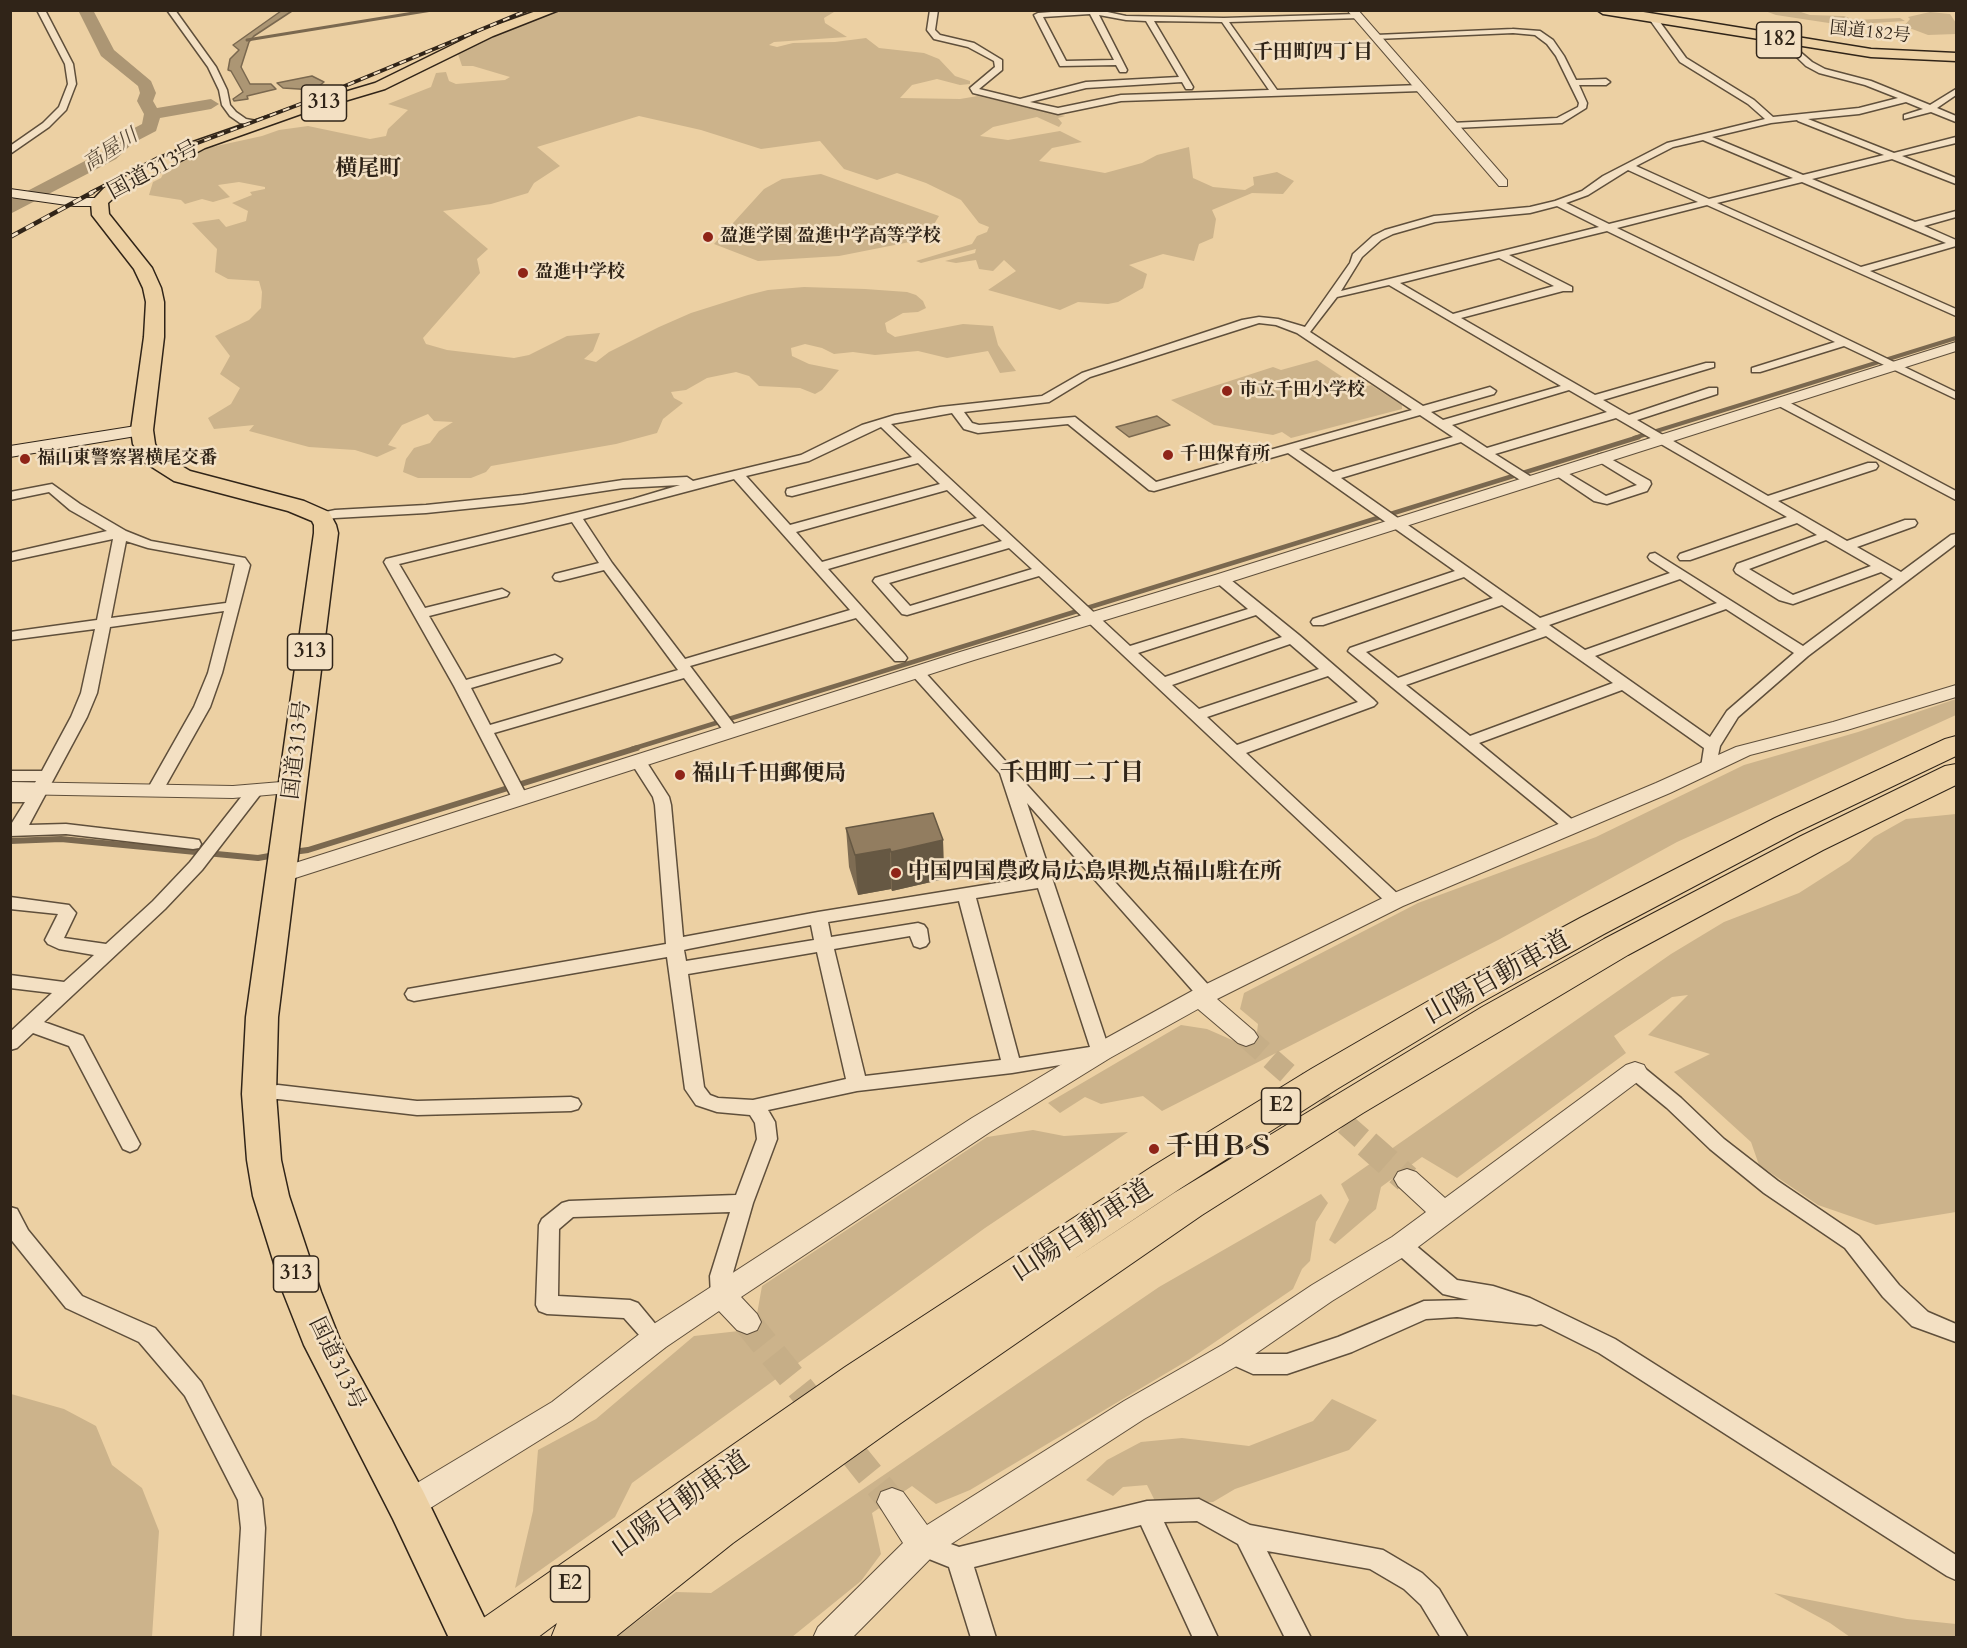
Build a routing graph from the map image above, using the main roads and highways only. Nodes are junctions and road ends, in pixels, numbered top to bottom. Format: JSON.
{"nodes":[{"id":1,"x":553,"y":10,"type":"edge"},
{"id":2,"x":1603,"y":10,"type":"edge"},
{"id":3,"x":1624,"y":10,"type":"edge"},
{"id":4,"x":1956,"y":52,"type":"edge"},
{"id":5,"x":1956,"y":57,"type":"edge"},
{"id":6,"x":10,"y":193,"type":"edge"},
{"id":7,"x":99,"y":202,"type":"junction"},
{"id":8,"x":142,"y":430,"type":"junction"},
{"id":9,"x":10,"y":452,"type":"edge"},
{"id":10,"x":1956,"y":745,"type":"edge"},
{"id":11,"x":1956,"y":773,"type":"edge"},
{"id":12,"x":472,"y":1638,"type":"edge"},
{"id":13,"x":496,"y":1638,"type":"edge"},
{"id":14,"x":575,"y":1638,"type":"edge"}],
"edges":[{"from":1,"to":7,"type":"highway","name":"国道313号","number":"313"},
{"from":2,"to":5,"type":"highway","name":"国道182号","number":"182"},
{"from":3,"to":4,"type":"highway","name":"国道182号","number":"182"},
{"from":6,"to":7,"type":"main road"},
{"from":7,"to":8,"type":"highway","name":"国道313号"},
{"from":8,"to":9,"type":"main road"},
{"from":8,"to":12,"type":"highway","name":"国道313号","number":"313"},
{"from":10,"to":13,"type":"highway","name":"山陽自動車道","number":"E2"},
{"from":11,"to":14,"type":"highway","name":"山陽自動車道","number":"E2"}]}
